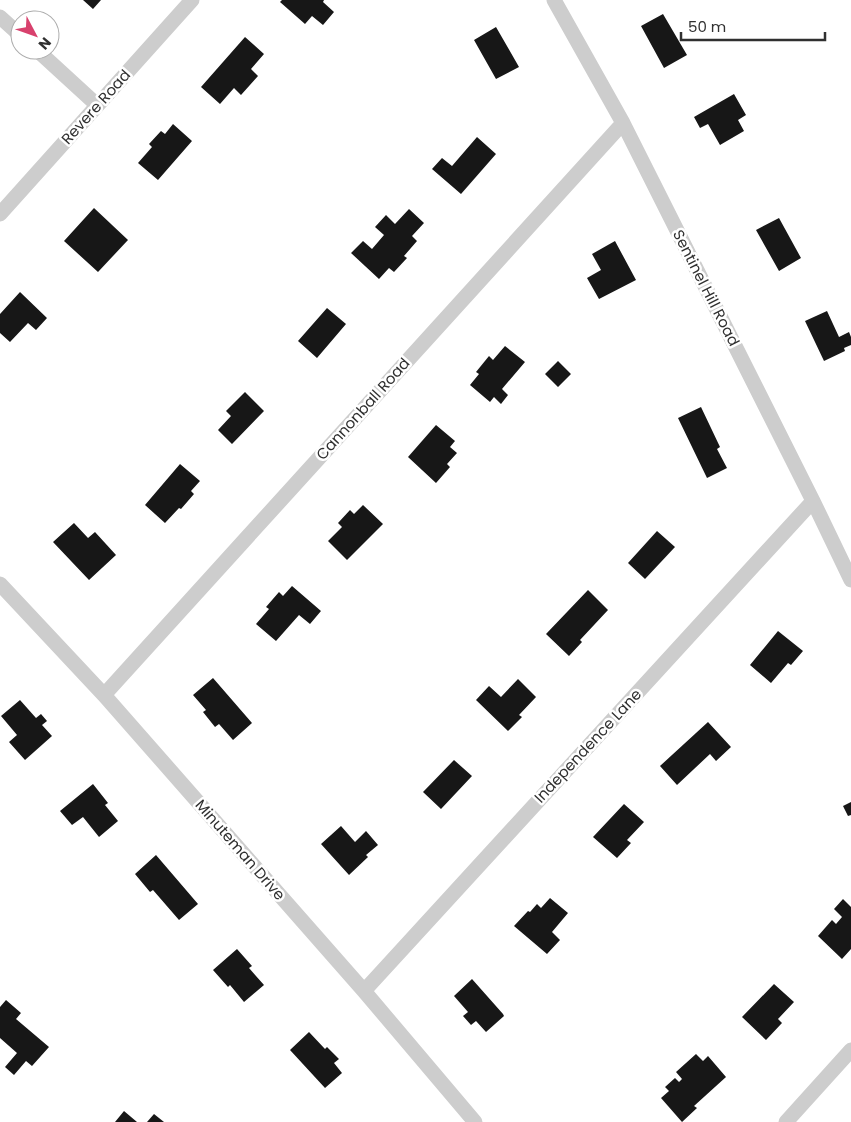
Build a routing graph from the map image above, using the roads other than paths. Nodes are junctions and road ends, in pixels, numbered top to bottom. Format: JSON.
{"nodes":[{"id":1,"x":192,"y":0,"type":"edge"},
{"id":2,"x":554,"y":0,"type":"edge"},
{"id":3,"x":0,"y":17,"type":"edge"},
{"id":4,"x":10,"y":26,"type":"edge"},
{"id":5,"x":48,"y":60,"type":"edge"},
{"id":6,"x":97,"y":105,"type":"junction"},
{"id":7,"x":623,"y":123,"type":"junction"},
{"id":8,"x":0,"y":214,"type":"edge"},
{"id":9,"x":813,"y":501,"type":"junction"},
{"id":10,"x":851,"y":580,"type":"edge"},
{"id":11,"x":0,"y":584,"type":"edge"},
{"id":12,"x":104,"y":695,"type":"junction"},
{"id":13,"x":364,"y":991,"type":"junction"},
{"id":14,"x":851,"y":1050,"type":"edge"},
{"id":15,"x":474,"y":1122,"type":"edge"},
{"id":16,"x":786,"y":1122,"type":"edge"}],
"edges":[{"from":1,"to":6,"type":"street","name":"Revere Road"},
{"from":2,"to":7,"type":"street","name":"Sentinel Hill Road"},
{"from":3,"to":4,"type":"street"},
{"from":5,"to":6,"type":"street"},
{"from":6,"to":8,"type":"street","name":"Revere Road"},
{"from":7,"to":9,"type":"street","name":"Sentinel Hill Road"},
{"from":7,"to":12,"type":"street","name":"Cannonball Road"},
{"from":9,"to":10,"type":"street","name":"Sentinel Hill Road"},
{"from":9,"to":13,"type":"street","name":"Independence Lane"},
{"from":11,"to":12,"type":"street","name":"Minuteman Drive"},
{"from":12,"to":13,"type":"street","name":"Minuteman Drive"},
{"from":13,"to":15,"type":"street","name":"Minuteman Drive"},
{"from":14,"to":16,"type":"street"}]}
